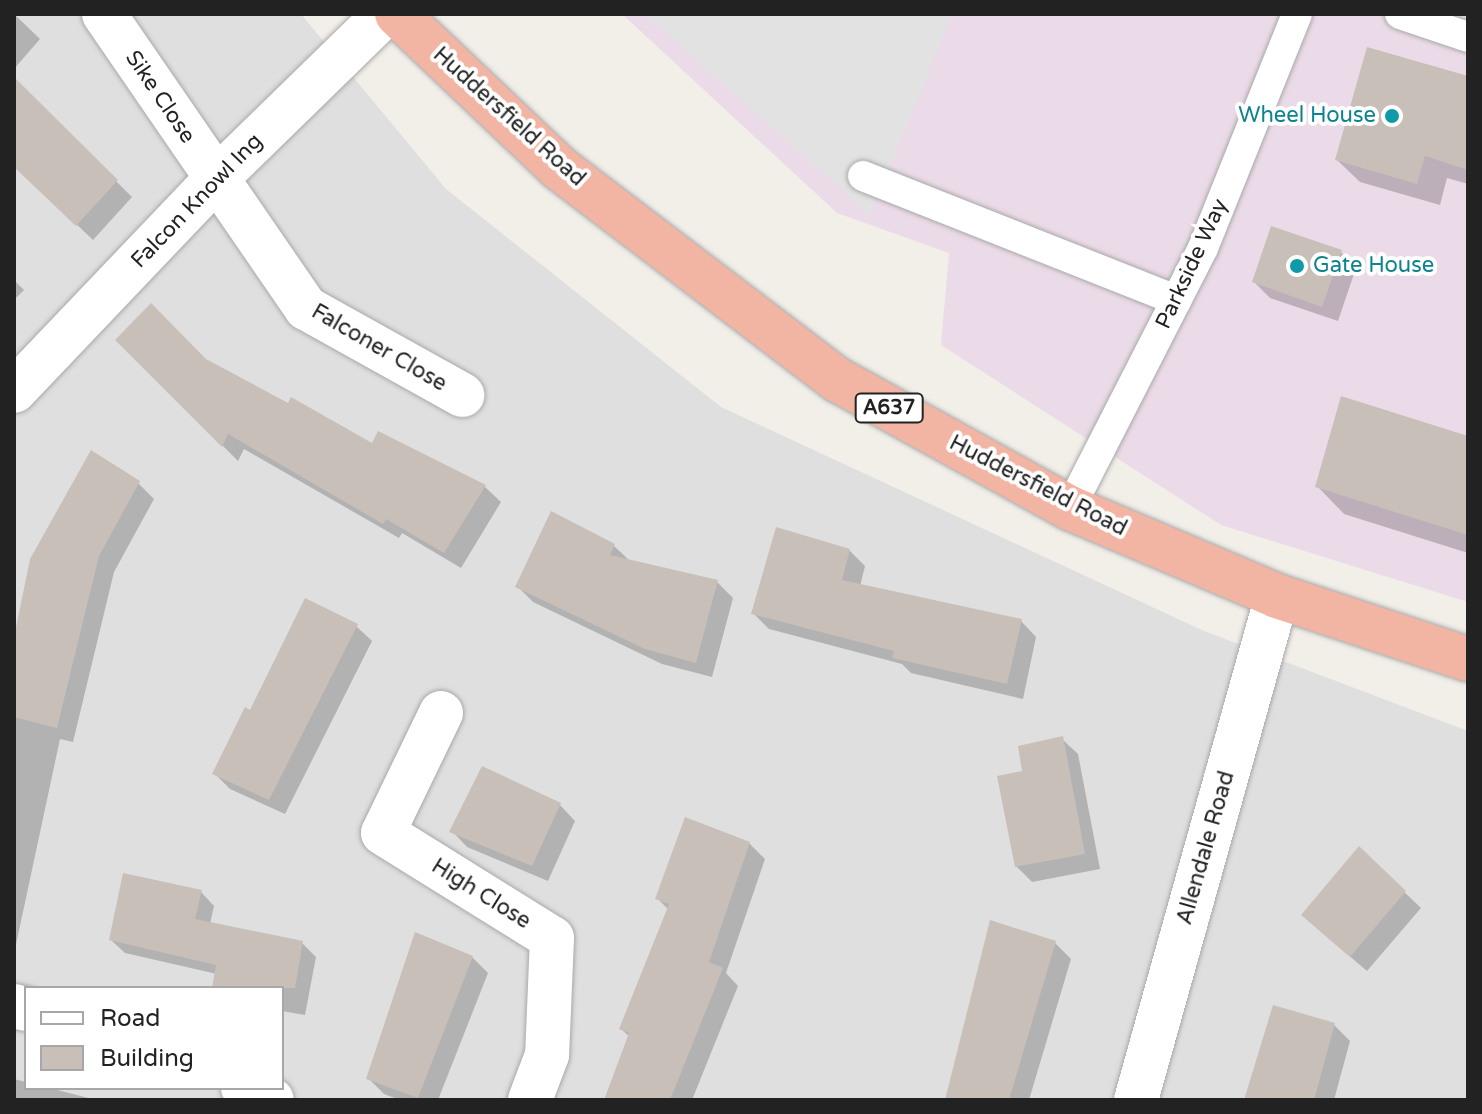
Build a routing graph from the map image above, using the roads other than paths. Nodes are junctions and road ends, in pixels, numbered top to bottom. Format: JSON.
{"nodes":[{"id":1,"x":104,"y":14,"type":"edge"},
{"id":2,"x":385,"y":14,"type":"edge"},
{"id":3,"x":397,"y":14,"type":"edge"},
{"id":4,"x":1297,"y":14,"type":"edge"},
{"id":5,"x":1400,"y":14,"type":"edge"},
{"id":6,"x":1468,"y":37,"type":"edge"},
{"id":7,"x":863,"y":176,"type":"dead end"},
{"id":8,"x":216,"y":179,"type":"junction"},
{"id":9,"x":1176,"y":300,"type":"junction"},
{"id":10,"x":14,"y":391,"type":"edge"},
{"id":11,"x":462,"y":395,"type":"dead end"},
{"id":12,"x":1070,"y":508,"type":"junction"},
{"id":13,"x":1277,"y":596,"type":"junction"},
{"id":14,"x":1468,"y":659,"type":"edge"},
{"id":15,"x":441,"y":713,"type":"dead end"},
{"id":16,"x":248,"y":1090,"type":"edge"},
{"id":17,"x":272,"y":1100,"type":"edge"},
{"id":18,"x":530,"y":1100,"type":"edge"},
{"id":19,"x":1136,"y":1100,"type":"edge"}],
"edges":[{"from":1,"to":8,"type":"street","name":"Sike Close"},
{"from":2,"to":8,"type":"street","name":"Falcon Knowl Ing"},
{"from":3,"to":12,"type":"highway","name":"Huddersfield Road","number":"A637"},
{"from":4,"to":9,"type":"lane","name":"Parkside Way"},
{"from":5,"to":6,"type":"lane"},
{"from":7,"to":9,"type":"lane"},
{"from":8,"to":10,"type":"street","name":"Falcon Knowl Ing"},
{"from":8,"to":11,"type":"street","name":"Falconer Close"},
{"from":9,"to":12,"type":"lane","name":"Parkside Way"},
{"from":12,"to":13,"type":"highway","name":"Huddersfield Road","number":"A637"},
{"from":13,"to":14,"type":"highway","name":"Huddersfield Road","number":"A637"},
{"from":13,"to":19,"type":"street","name":"Allendale Road"},
{"from":15,"to":18,"type":"street","name":"High Close"},
{"from":16,"to":17,"type":"street"}]}
